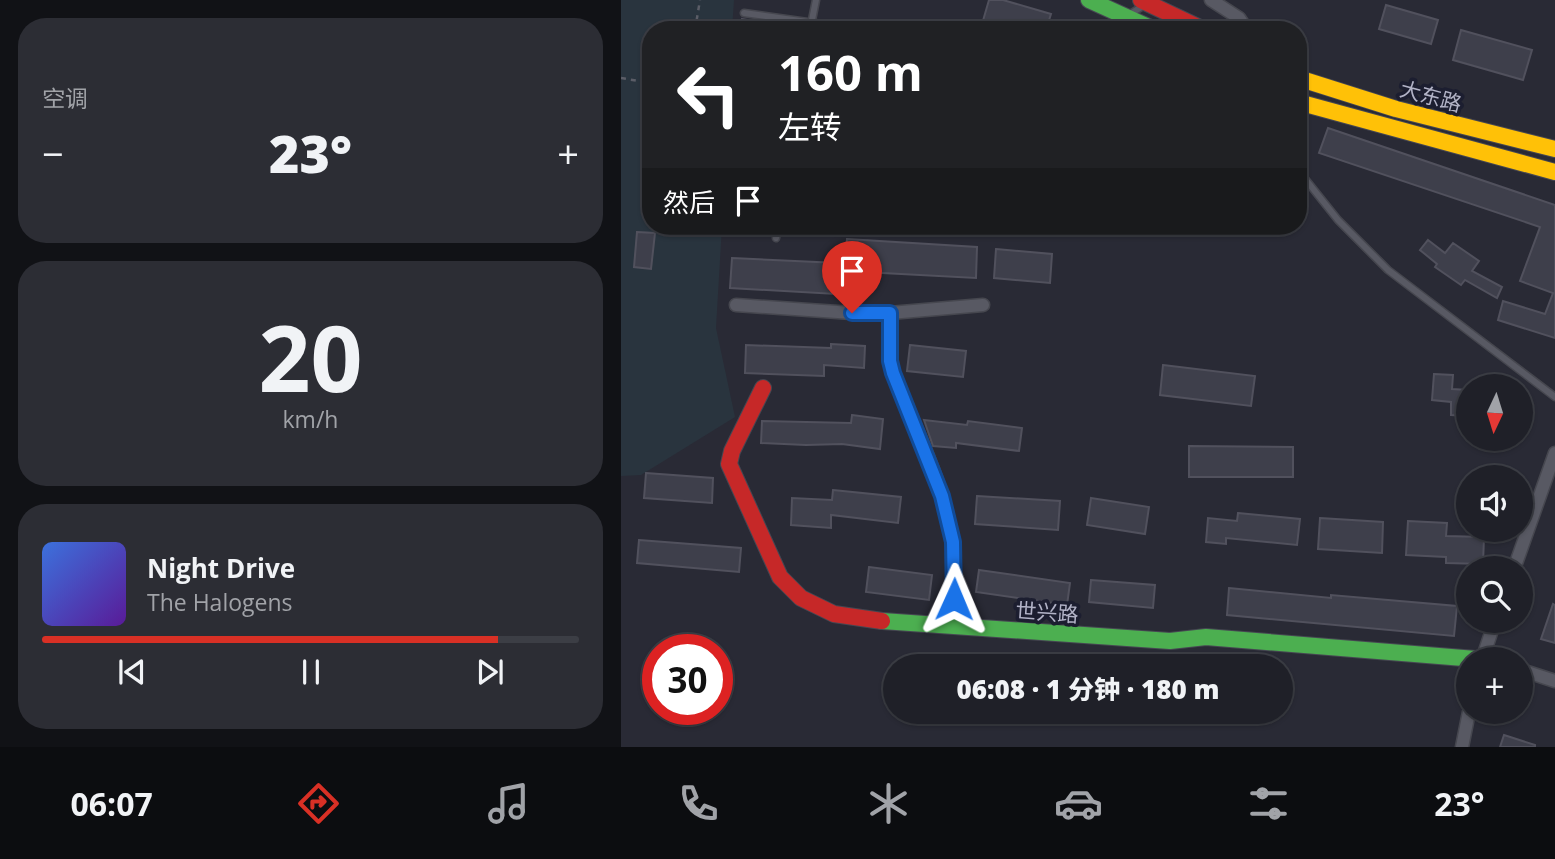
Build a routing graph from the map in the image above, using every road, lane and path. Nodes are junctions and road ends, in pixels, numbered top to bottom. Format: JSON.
{"nodes":[{"id":1,"x":700,"y":0,"type":"edge"},
{"id":2,"x":816,"y":0,"type":"edge"},
{"id":3,"x":1089,"y":0,"type":"edge"},
{"id":4,"x":1211,"y":0,"type":"edge"},
{"id":5,"x":1144,"y":2,"type":"edge"},
{"id":6,"x":744,"y":13,"type":"dead end"},
{"id":7,"x":1129,"y":17,"type":"junction"},
{"id":8,"x":696,"y":21,"type":"edge"},
{"id":9,"x":785,"y":21,"type":"edge"},
{"id":10,"x":812,"y":21,"type":"edge"},
{"id":11,"x":1122,"y":21,"type":"edge"},
{"id":12,"x":1137,"y":21,"type":"edge"},
{"id":13,"x":1185,"y":21,"type":"edge"},
{"id":14,"x":1241,"y":21,"type":"edge"},
{"id":15,"x":621,"y":78,"type":"edge"},
{"id":16,"x":1307,"y":81,"type":"edge"},
{"id":17,"x":642,"y":82,"type":"edge"},
{"id":18,"x":1307,"y":104,"type":"edge"},
{"id":19,"x":1555,"y":149,"type":"edge"},
{"id":20,"x":1555,"y":172,"type":"edge"},
{"id":21,"x":1307,"y":181,"type":"edge"},
{"id":22,"x":776,"y":235,"type":"edge"},
{"id":23,"x":776,"y":238,"type":"dead end"},
{"id":24,"x":736,"y":305,"type":"dead end"},
{"id":25,"x":983,"y":305,"type":"dead end"},
{"id":26,"x":890,"y":313,"type":"junction"},
{"id":27,"x":763,"y":388,"type":"dead end"},
{"id":28,"x":1555,"y":397,"type":"edge"},
{"id":29,"x":1555,"y":453,"type":"edge"},
{"id":30,"x":1519,"y":556,"type":"edge"},
{"id":31,"x":953,"y":626,"type":"junction"},
{"id":32,"x":1456,"y":657,"type":"edge"},
{"id":33,"x":1533,"y":674,"type":"edge"},
{"id":34,"x":1555,"y":681,"type":"edge"},
{"id":35,"x":1467,"y":724,"type":"edge"},
{"id":36,"x":1462,"y":747,"type":"edge"}],
"edges":[{"from":1,"to":8,"type":"path"},
{"from":2,"to":10,"type":"lane"},
{"from":3,"to":7,"type":"street"},
{"from":4,"to":14,"type":"street"},
{"from":5,"to":7,"type":"lane"},
{"from":5,"to":13,"type":"street"},
{"from":6,"to":9,"type":"lane"},
{"from":7,"to":11,"type":"lane"},
{"from":7,"to":12,"type":"street"},
{"from":15,"to":17,"type":"path"},
{"from":16,"to":19,"type":"street","name":"大东路"},
{"from":18,"to":20,"type":"street","name":"大东路"},
{"from":21,"to":28,"type":"lane"},
{"from":22,"to":23,"type":"lane"},
{"from":24,"to":26,"type":"street"},
{"from":25,"to":26,"type":"street"},
{"from":26,"to":31,"type":"street"},
{"from":27,"to":31,"type":"street","name":"世兴路"},
{"from":29,"to":30,"type":"street"},
{"from":31,"to":32,"type":"street","name":"世兴路"},
{"from":33,"to":34,"type":"street"},
{"from":35,"to":36,"type":"street"}]}
